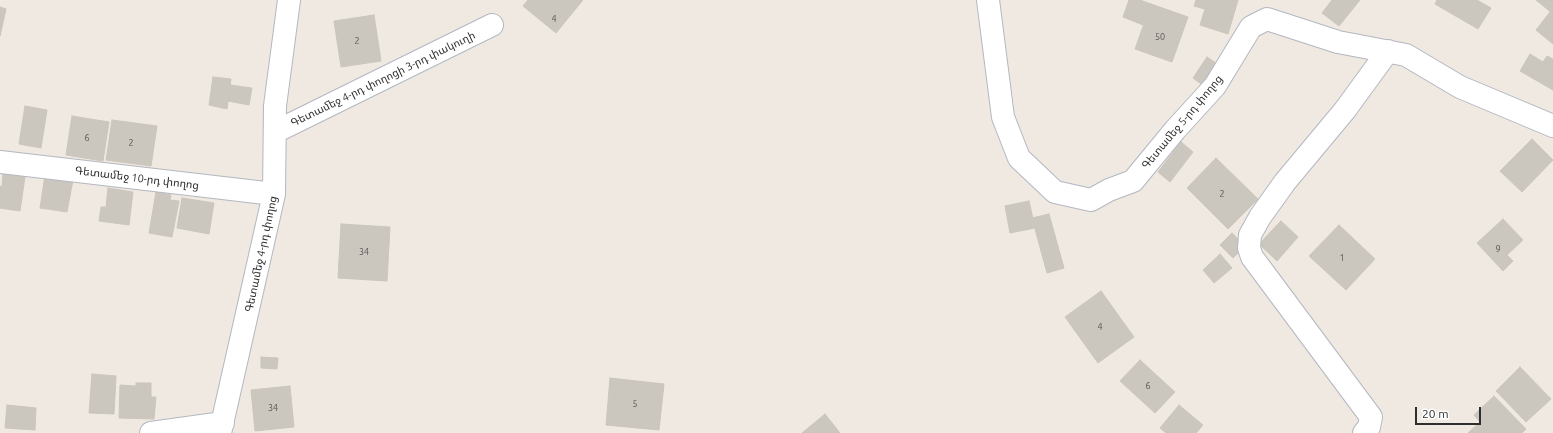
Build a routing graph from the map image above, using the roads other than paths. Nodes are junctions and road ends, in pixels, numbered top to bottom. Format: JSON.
{"nodes":[{"id":1,"x":289,"y":0,"type":"edge"},
{"id":2,"x":988,"y":0,"type":"edge"},
{"id":3,"x":492,"y":25,"type":"dead end"},
{"id":4,"x":1388,"y":51,"type":"junction"},
{"id":5,"x":1553,"y":126,"type":"edge"},
{"id":6,"x":275,"y":132,"type":"junction"},
{"id":7,"x":0,"y":162,"type":"edge"},
{"id":8,"x":274,"y":194,"type":"junction"},
{"id":9,"x":222,"y":428,"type":"edge"},
{"id":10,"x":151,"y":433,"type":"edge"},
{"id":11,"x":1364,"y":433,"type":"edge"}],
"edges":[{"from":1,"to":6,"type":"street","name":"Գետամեջ 4-րդ փողոց"},
{"from":2,"to":4,"type":"street","name":"Գետամեջ 5-րդ փողոց"},
{"from":3,"to":6,"type":"street","name":"Գետամեջ 4-րդ փողոցի 3-րդ փակուղի"},
{"from":4,"to":5,"type":"street","name":"Գետամեջ 5-րդ փողոց"},
{"from":4,"to":11,"type":"street"},
{"from":6,"to":8,"type":"street","name":"Գետամեջ 4-րդ փողոց"},
{"from":7,"to":8,"type":"street","name":"Գետամեջ 10-րդ փողոց"},
{"from":8,"to":9,"type":"street","name":"Գետամեջ 4-րդ փողոց"},
{"from":9,"to":10,"type":"street"}]}
